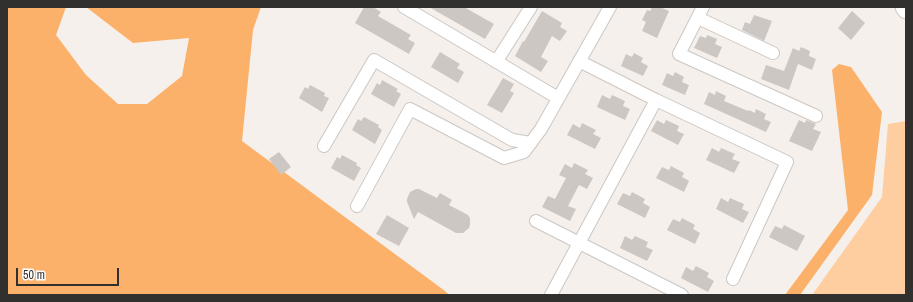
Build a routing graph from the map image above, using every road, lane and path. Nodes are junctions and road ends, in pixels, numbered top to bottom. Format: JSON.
{"nodes":[{"id":1,"x":404,"y":7,"type":"edge"},
{"id":2,"x":531,"y":7,"type":"edge"},
{"id":3,"x":610,"y":7,"type":"edge"},
{"id":4,"x":703,"y":7,"type":"edge"},
{"id":5,"x":904,"y":7,"type":"edge"},
{"id":6,"x":906,"y":10,"type":"edge"},
{"id":7,"x":698,"y":18,"type":"junction"},
{"id":8,"x":773,"y":53,"type":"dead end"},
{"id":9,"x":579,"y":61,"type":"junction"},
{"id":10,"x":496,"y":62,"type":"junction"},
{"id":11,"x":558,"y":98,"type":"junction"},
{"id":12,"x":656,"y":100,"type":"junction"},
{"id":13,"x":816,"y":116,"type":"dead end"},
{"id":14,"x":531,"y":143,"type":"junction"},
{"id":15,"x":324,"y":146,"type":"dead end"},
{"id":16,"x":357,"y":206,"type":"dead end"},
{"id":17,"x":536,"y":221,"type":"dead end"},
{"id":18,"x":579,"y":243,"type":"junction"},
{"id":19,"x":734,"y":278,"type":"dead end"},
{"id":20,"x":551,"y":295,"type":"edge"},
{"id":21,"x":682,"y":295,"type":"edge"}],
"edges":[{"from":1,"to":10,"type":"street"},
{"from":2,"to":10,"type":"street"},
{"from":3,"to":9,"type":"street"},
{"from":4,"to":7,"type":"street"},
{"from":5,"to":6,"type":"street"},
{"from":7,"to":8,"type":"street"},
{"from":7,"to":13,"type":"street"},
{"from":9,"to":11,"type":"street"},
{"from":9,"to":12,"type":"street"},
{"from":10,"to":11,"type":"street"},
{"from":11,"to":14,"type":"street"},
{"from":12,"to":18,"type":"street"},
{"from":12,"to":19,"type":"street"},
{"from":14,"to":15,"type":"street"},
{"from":14,"to":16,"type":"street"},
{"from":17,"to":18,"type":"street"},
{"from":18,"to":20,"type":"street"},
{"from":18,"to":21,"type":"street"}]}
